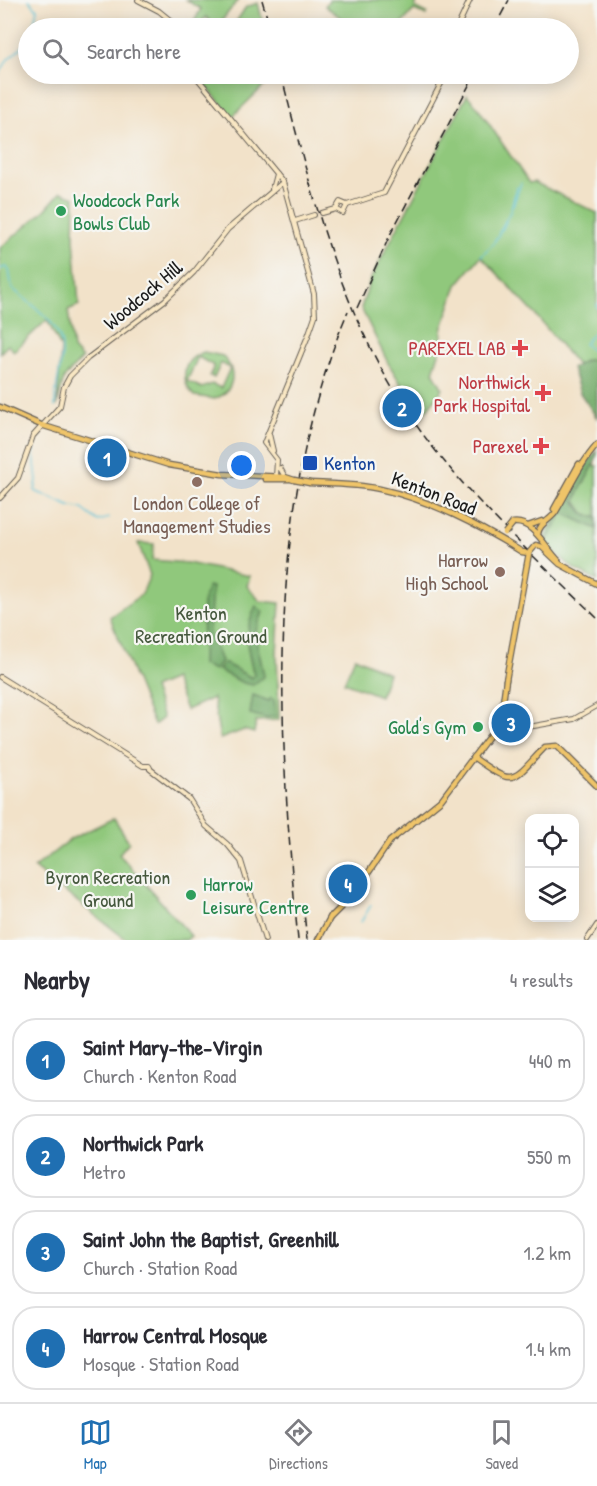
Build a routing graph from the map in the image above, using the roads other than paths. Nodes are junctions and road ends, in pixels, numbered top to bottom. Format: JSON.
{"nodes":[{"id":1,"x":138,"y":0,"type":"edge"},
{"id":2,"x":470,"y":0,"type":"edge"},
{"id":3,"x":167,"y":18,"type":"edge"},
{"id":4,"x":462,"y":18,"type":"edge"},
{"id":5,"x":202,"y":84,"type":"edge"},
{"id":6,"x":441,"y":84,"type":"edge"},
{"id":7,"x":276,"y":173,"type":"junction"},
{"id":8,"x":283,"y":182,"type":"junction"},
{"id":9,"x":272,"y":190,"type":"junction"},
{"id":10,"x":347,"y":206,"type":"junction"},
{"id":11,"x":336,"y":209,"type":"junction"},
{"id":12,"x":322,"y":213,"type":"dead end"},
{"id":13,"x":314,"y":215,"type":"dead end"},
{"id":14,"x":295,"y":221,"type":"junction"},
{"id":15,"x":0,"y":407,"type":"edge"},
{"id":16,"x":41,"y":425,"type":"junction"},
{"id":17,"x":597,"y":445,"type":"edge"},
{"id":18,"x":269,"y":446,"type":"junction"},
{"id":19,"x":583,"y":462,"type":"junction"},
{"id":20,"x":280,"y":468,"type":"junction"},
{"id":21,"x":277,"y":478,"type":"junction"},
{"id":22,"x":289,"y":479,"type":"junction"},
{"id":23,"x":0,"y":498,"type":"edge"},
{"id":24,"x":528,"y":526,"type":"junction"},
{"id":25,"x":505,"y":532,"type":"junction"},
{"id":26,"x":495,"y":535,"type":"junction"},
{"id":27,"x":538,"y":536,"type":"junction"},
{"id":28,"x":507,"y":543,"type":"junction"},
{"id":29,"x":535,"y":546,"type":"junction"},
{"id":30,"x":522,"y":552,"type":"junction"},
{"id":31,"x":529,"y":553,"type":"junction"},
{"id":32,"x":526,"y":560,"type":"junction"},
{"id":33,"x":561,"y":564,"type":"junction"},
{"id":34,"x":597,"y":584,"type":"edge"},
{"id":35,"x":0,"y":677,"type":"edge"},
{"id":36,"x":597,"y":706,"type":"edge"},
{"id":37,"x":494,"y":731,"type":"junction"},
{"id":38,"x":475,"y":757,"type":"junction"},
{"id":39,"x":597,"y":786,"type":"edge"},
{"id":40,"x":597,"y":925,"type":"edge"},
{"id":41,"x":319,"y":938,"type":"edge"},
{"id":42,"x":265,"y":940,"type":"edge"},
{"id":43,"x":587,"y":940,"type":"edge"}],
"edges":[{"from":1,"to":3,"type":"street"},
{"from":2,"to":4,"type":"street"},
{"from":5,"to":7,"type":"street"},
{"from":6,"to":10,"type":"street"},
{"from":7,"to":8,"type":"street"},
{"from":7,"to":9,"type":"street"},
{"from":8,"to":9,"type":"street","name":"Woodcock Hill"},
{"from":8,"to":14,"type":"street"},
{"from":9,"to":16,"type":"street","name":"Woodcock Hill"},
{"from":10,"to":11,"type":"street"},
{"from":10,"to":11,"type":"street"},
{"from":11,"to":12,"type":"street"},
{"from":13,"to":14,"type":"street"},
{"from":14,"to":18,"type":"street"},
{"from":15,"to":16,"type":"main road","name":"Kenton Road"},
{"from":16,"to":21,"type":"main road","name":"Kenton Road"},
{"from":16,"to":23,"type":"street","name":"Woodcock Hill"},
{"from":17,"to":19,"type":"main road"},
{"from":18,"to":20,"type":"street"},
{"from":18,"to":21,"type":"street"},
{"from":19,"to":24,"type":"main road"},
{"from":19,"to":27,"type":"main road"},
{"from":20,"to":21,"type":"street"},
{"from":20,"to":22,"type":"street"},
{"from":21,"to":22,"type":"main road","name":"Kenton Road"},
{"from":22,"to":26,"type":"main road","name":"Kenton Road","bridge":true},
{"from":24,"to":25,"type":"main road","bridge":true},
{"from":24,"to":27,"type":"main road"},
{"from":25,"to":26,"type":"main road","name":"Kenton Road"},
{"from":25,"to":28,"type":"main road"},
{"from":26,"to":28,"type":"main road","name":"Kenton Road"},
{"from":27,"to":29,"type":"main road"},
{"from":27,"to":33,"type":"main road"},
{"from":28,"to":30,"type":"main road"},
{"from":29,"to":31,"type":"main road","bridge":true},
{"from":29,"to":33,"type":"main road"},
{"from":30,"to":31,"type":"main road"},
{"from":30,"to":32,"type":"main road"},
{"from":31,"to":32,"type":"main road"},
{"from":32,"to":37,"type":"main road"},
{"from":33,"to":34,"type":"main road"},
{"from":35,"to":42,"type":"street"},
{"from":36,"to":37,"type":"street"},
{"from":37,"to":38,"type":"main road"},
{"from":38,"to":39,"type":"main road"},
{"from":38,"to":41,"type":"main road"},
{"from":40,"to":43,"type":"street"}]}
